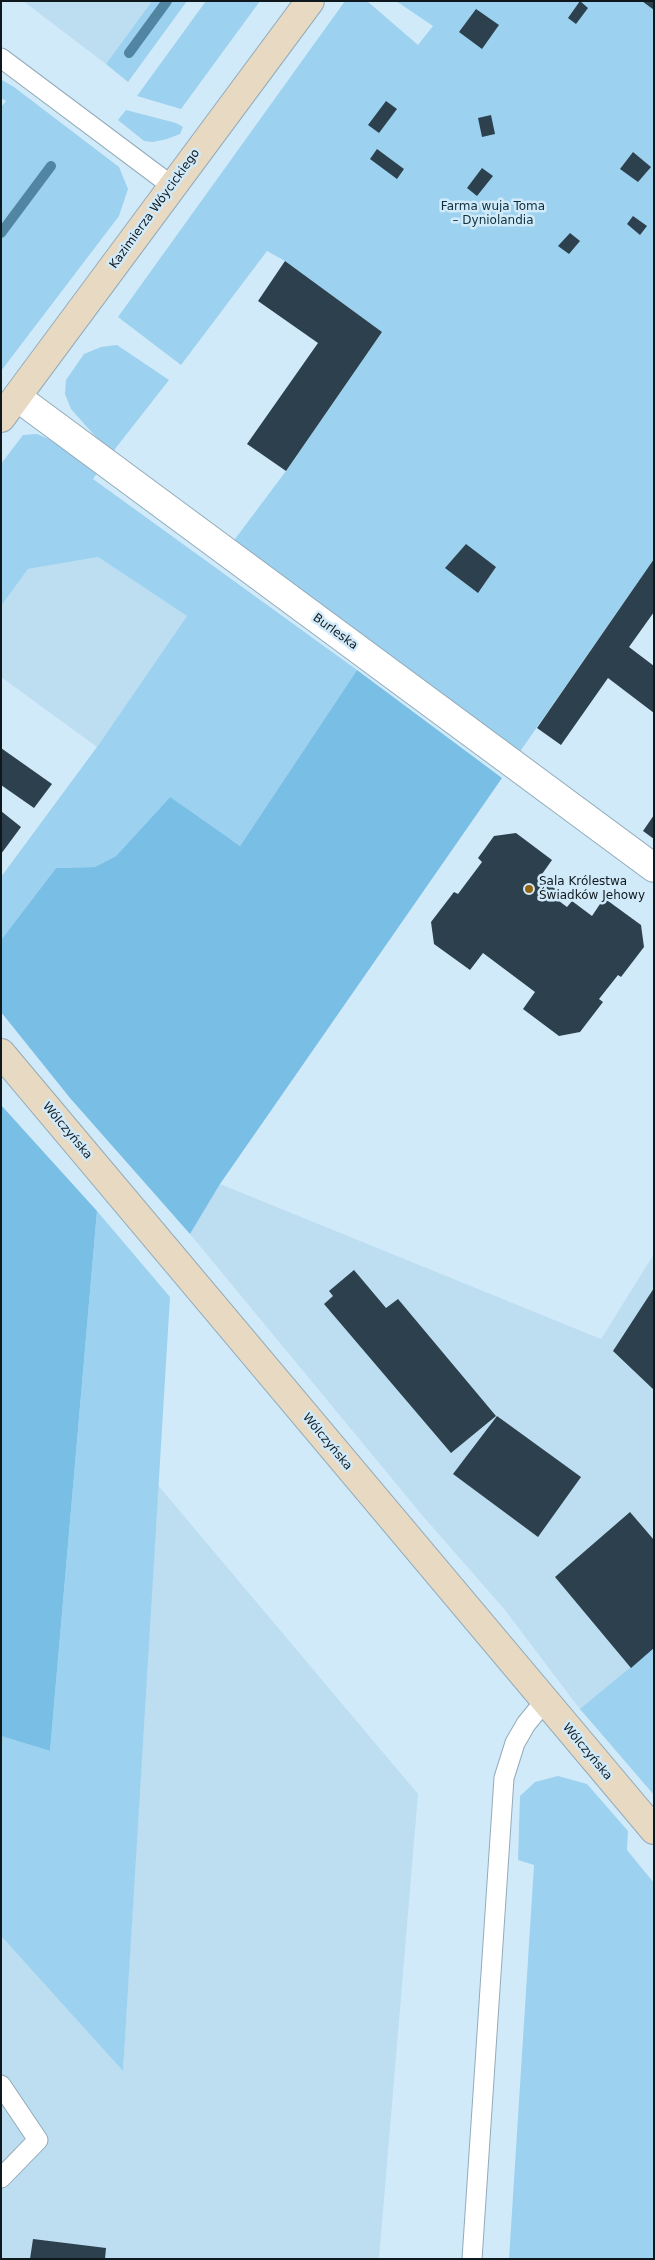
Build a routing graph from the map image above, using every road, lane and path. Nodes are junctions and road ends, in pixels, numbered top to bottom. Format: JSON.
{"nodes":[{"id":1,"x":310,"y":1,"type":"edge"},
{"id":2,"x":1,"y":58,"type":"edge"},
{"id":3,"x":172,"y":186,"type":"junction"},
{"id":4,"x":9,"y":408,"type":"edge"},
{"id":5,"x":654,"y":868,"type":"edge"},
{"id":6,"x":1,"y":1053,"type":"edge"},
{"id":7,"x":544,"y":1702,"type":"junction"},
{"id":8,"x":654,"y":1830,"type":"edge"},
{"id":9,"x":1,"y":2085,"type":"edge"},
{"id":10,"x":1,"y":2178,"type":"edge"},
{"id":11,"x":472,"y":2259,"type":"edge"}],
"edges":[{"from":1,"to":3,"type":"street","name":"Kazimierza Wóycickiego"},
{"from":2,"to":3,"type":"lane"},
{"from":3,"to":4,"type":"street","name":"Kazimierza Wóycickiego"},
{"from":4,"to":5,"type":"street","name":"Burleska"},
{"from":6,"to":7,"type":"street","name":"Wólczyńska"},
{"from":7,"to":8,"type":"street","name":"Wólczyńska"},
{"from":7,"to":11,"type":"lane"},
{"from":9,"to":10,"type":"lane"}]}
